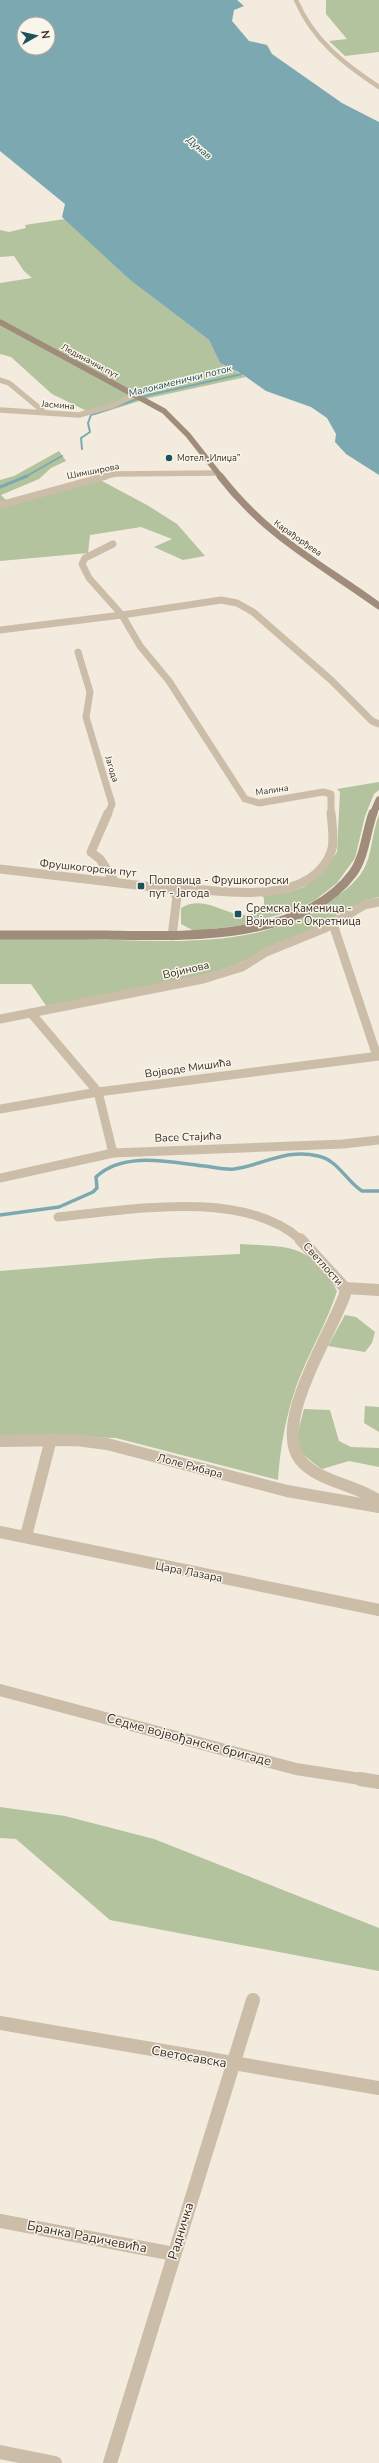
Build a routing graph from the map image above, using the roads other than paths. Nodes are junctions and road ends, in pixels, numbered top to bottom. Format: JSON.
{"nodes":[{"id":1,"x":296,"y":0,"type":"edge"},
{"id":2,"x":379,"y":87,"type":"edge"},
{"id":3,"x":0,"y":322,"type":"edge"},
{"id":4,"x":0,"y":380,"type":"edge"},
{"id":5,"x":136,"y":396,"type":"junction"},
{"id":6,"x":0,"y":410,"type":"edge"},
{"id":7,"x":44,"y":412,"type":"junction"},
{"id":8,"x":217,"y":473,"type":"junction"},
{"id":9,"x":0,"y":505,"type":"edge"},
{"id":10,"x":113,"y":544,"type":"dead end"},
{"id":11,"x":379,"y":606,"type":"edge"},
{"id":12,"x":122,"y":615,"type":"junction"},
{"id":13,"x":0,"y":630,"type":"edge"},
{"id":14,"x":78,"y":652,"type":"dead end"},
{"id":15,"x":379,"y":724,"type":"edge"},
{"id":16,"x":379,"y":800,"type":"edge"},
{"id":17,"x":0,"y":869,"type":"edge"},
{"id":18,"x":115,"y":882,"type":"junction"},
{"id":19,"x":161,"y":886,"type":"junction"},
{"id":20,"x":192,"y":889,"type":"junction"},
{"id":21,"x":177,"y":896,"type":"junction"},
{"id":22,"x":379,"y":902,"type":"edge"},
{"id":23,"x":333,"y":924,"type":"junction"},
{"id":24,"x":0,"y":935,"type":"edge"},
{"id":25,"x":172,"y":936,"type":"junction"},
{"id":26,"x":31,"y":1013,"type":"junction"},
{"id":27,"x":0,"y":1019,"type":"edge"},
{"id":28,"x":378,"y":1056,"type":"edge"},
{"id":29,"x":98,"y":1092,"type":"junction"},
{"id":30,"x":0,"y":1109,"type":"edge"},
{"id":31,"x":379,"y":1140,"type":"edge"},
{"id":32,"x":113,"y":1153,"type":"junction"},
{"id":33,"x":0,"y":1178,"type":"edge"},
{"id":34,"x":58,"y":1217,"type":"dead end"},
{"id":35,"x":345,"y":1288,"type":"junction"},
{"id":36,"x":379,"y":1290,"type":"edge"},
{"id":37,"x":51,"y":1439,"type":"junction"},
{"id":38,"x":0,"y":1440,"type":"edge"},
{"id":39,"x":379,"y":1500,"type":"edge"},
{"id":40,"x":379,"y":1507,"type":"edge"},
{"id":41,"x":0,"y":1532,"type":"edge"},
{"id":42,"x":26,"y":1536,"type":"junction"},
{"id":43,"x":379,"y":1610,"type":"edge"},
{"id":44,"x":0,"y":1690,"type":"edge"},
{"id":45,"x":379,"y":1782,"type":"edge"},
{"id":46,"x":253,"y":2000,"type":"dead end"},
{"id":47,"x":0,"y":2023,"type":"edge"},
{"id":48,"x":234,"y":2064,"type":"junction"},
{"id":49,"x":379,"y":2088,"type":"edge"},
{"id":50,"x":0,"y":2221,"type":"edge"},
{"id":51,"x":174,"y":2254,"type":"junction"},
{"id":52,"x":0,"y":2452,"type":"edge"},
{"id":53,"x":55,"y":2463,"type":"edge"},
{"id":54,"x":110,"y":2463,"type":"edge"}],
"edges":[{"from":1,"to":2,"type":"street"},
{"from":3,"to":5,"type":"main road","name":"Лединачки пут"},
{"from":4,"to":7,"type":"street"},
{"from":5,"to":7,"type":"street","name":"Јасмина"},
{"from":5,"to":8,"type":"main road","name":"Лединачки пут"},
{"from":6,"to":7,"type":"street","name":"Јасмина"},
{"from":8,"to":9,"type":"street","name":"Шимширова"},
{"from":8,"to":11,"type":"main road","name":"Карађорђева"},
{"from":10,"to":12,"type":"street","name":"Малина"},
{"from":12,"to":13,"type":"street"},
{"from":12,"to":15,"type":"street"},
{"from":12,"to":20,"type":"street","name":"Малина"},
{"from":14,"to":18,"type":"street","name":"Јагода"},
{"from":16,"to":25,"type":"main road"},
{"from":17,"to":18,"type":"street","name":"Фрушкогорски пут"},
{"from":18,"to":19,"type":"street","name":"Фрушкогорски пут"},
{"from":19,"to":20,"type":"street"},
{"from":19,"to":21,"type":"street","name":"Фрушкогорски пут"},
{"from":20,"to":21,"type":"street"},
{"from":21,"to":25,"type":"street"},
{"from":22,"to":23,"type":"street","name":"Војинова"},
{"from":23,"to":26,"type":"street","name":"Војинова"},
{"from":23,"to":28,"type":"street"},
{"from":24,"to":25,"type":"main road"},
{"from":26,"to":27,"type":"street","name":"Војинова"},
{"from":26,"to":29,"type":"street"},
{"from":28,"to":29,"type":"street","name":"Војводе Мишића"},
{"from":29,"to":30,"type":"street","name":"Војводе Мишића"},
{"from":29,"to":32,"type":"street"},
{"from":31,"to":32,"type":"street","name":"Васе Стајића"},
{"from":32,"to":33,"type":"street","name":"Васе Стајића"},
{"from":34,"to":35,"type":"street","name":"Светлости"},
{"from":35,"to":36,"type":"street"},
{"from":35,"to":39,"type":"street","name":"Светлости"},
{"from":37,"to":38,"type":"street","name":"Лоле Рибара"},
{"from":37,"to":40,"type":"street","name":"Лоле Рибара"},
{"from":37,"to":42,"type":"street"},
{"from":41,"to":42,"type":"street","name":"Цара Лазара"},
{"from":42,"to":43,"type":"street","name":"Цара Лазара"},
{"from":44,"to":45,"type":"street","name":"Седме војвођанске бригаде"},
{"from":46,"to":48,"type":"street","name":"Радничка"},
{"from":47,"to":48,"type":"street","name":"Светосавска"},
{"from":48,"to":49,"type":"street","name":"Светосавска"},
{"from":48,"to":51,"type":"street","name":"Радничка"},
{"from":50,"to":51,"type":"street","name":"Бранка Радичевића"},
{"from":51,"to":54,"type":"street","name":"Радничка"},
{"from":52,"to":53,"type":"street"}]}
